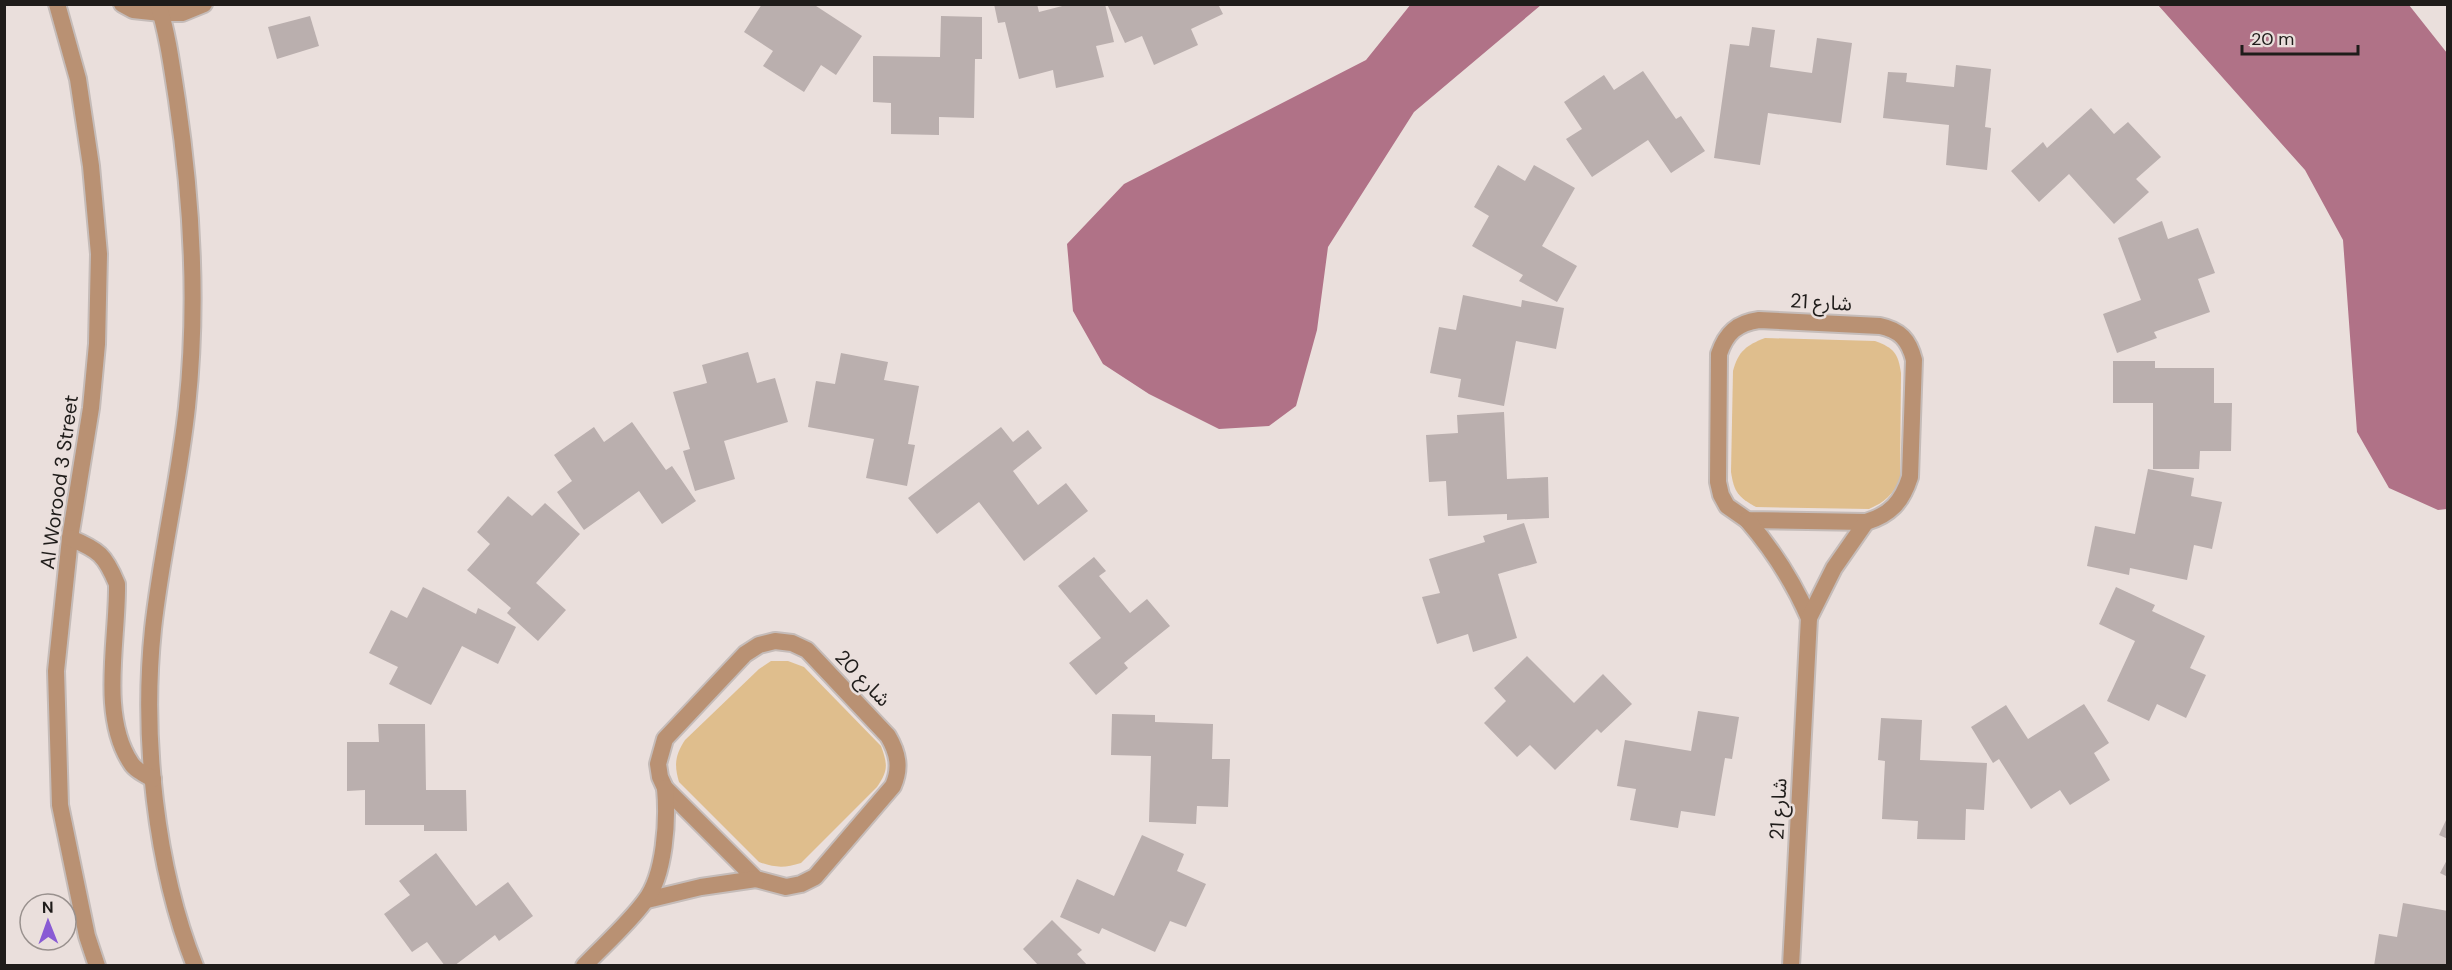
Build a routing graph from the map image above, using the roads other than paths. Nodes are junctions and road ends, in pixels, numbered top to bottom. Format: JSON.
{"nodes":[{"id":1,"x":57,"y":4,"type":"edge"},
{"id":2,"x":122,"y":4,"type":"edge"},
{"id":3,"x":204,"y":4,"type":"edge"},
{"id":4,"x":159,"y":9,"type":"edge"},
{"id":5,"x":1747,"y":520,"type":"junction"},
{"id":6,"x":1866,"y":522,"type":"junction"},
{"id":7,"x":70,"y":538,"type":"junction"},
{"id":8,"x":1809,"y":618,"type":"junction"},
{"id":9,"x":153,"y":779,"type":"junction"},
{"id":10,"x":665,"y":788,"type":"junction"},
{"id":11,"x":756,"y":879,"type":"junction"},
{"id":12,"x":647,"y":900,"type":"junction"},
{"id":13,"x":183,"y":935,"type":"junction"},
{"id":14,"x":97,"y":966,"type":"edge"},
{"id":15,"x":195,"y":966,"type":"edge"},
{"id":16,"x":204,"y":966,"type":"edge"},
{"id":17,"x":584,"y":966,"type":"edge"},
{"id":18,"x":1791,"y":966,"type":"edge"}],
"edges":[{"from":1,"to":7,"type":"street","name":"Al Worood 3 Street"},
{"from":2,"to":4,"type":"street"},
{"from":3,"to":4,"type":"street"},
{"from":4,"to":9,"type":"street"},
{"from":5,"to":6,"type":"street","name":"شارع 21"},
{"from":5,"to":6,"type":"street","name":"شارع 21"},
{"from":5,"to":8,"type":"street","name":"شارع 21"},
{"from":6,"to":8,"type":"street","name":"شارع 21"},
{"from":7,"to":9,"type":"street"},
{"from":7,"to":14,"type":"street","name":"Al Worood 3 Street"},
{"from":8,"to":18,"type":"street","name":"شارع 21"},
{"from":9,"to":13,"type":"street"},
{"from":10,"to":11,"type":"street"},
{"from":10,"to":11,"type":"street","name":"شارع 20"},
{"from":10,"to":12,"type":"street","name":"شارع 20"},
{"from":11,"to":12,"type":"street","name":"شارع 20"},
{"from":12,"to":17,"type":"street","name":"شارع 20"},
{"from":13,"to":15,"type":"street"},
{"from":13,"to":16,"type":"street"}]}
